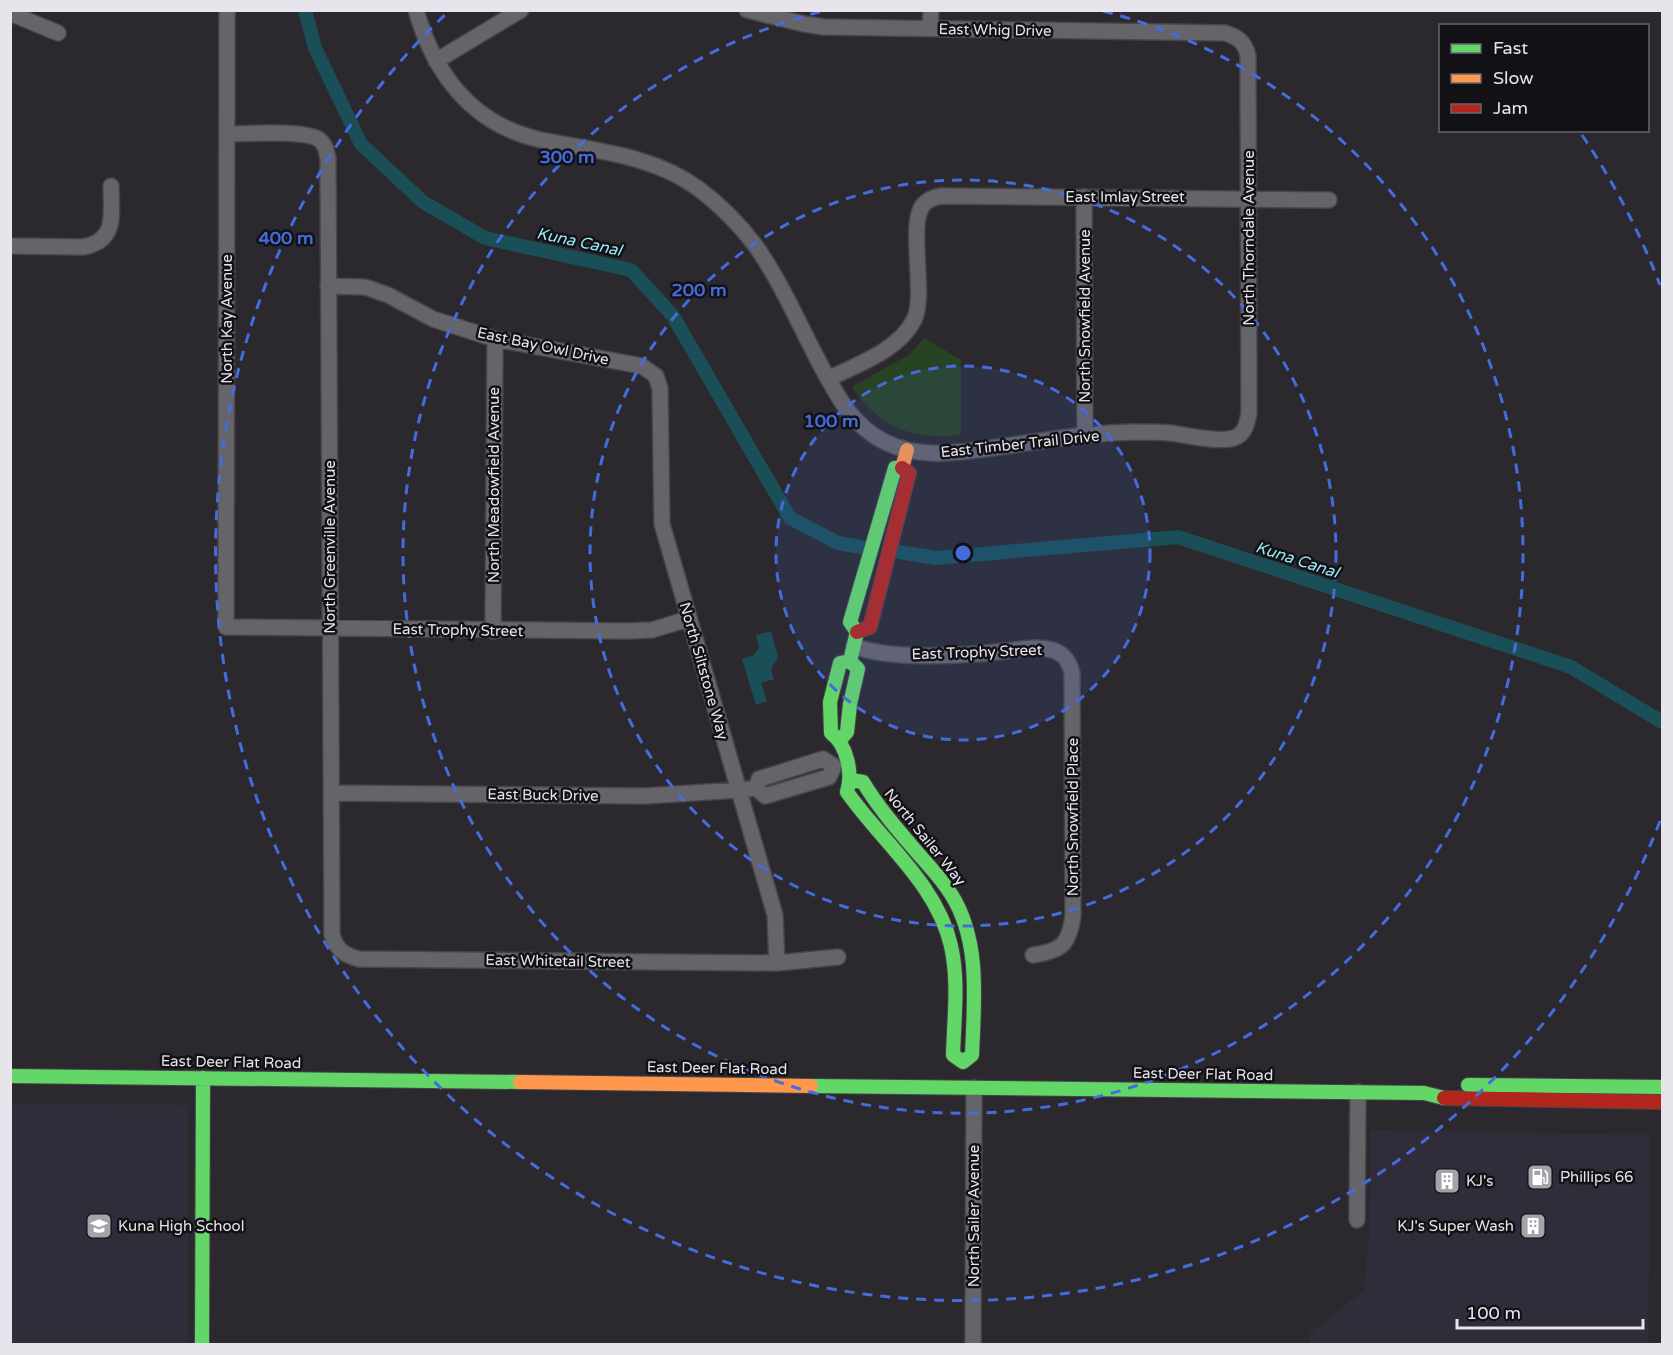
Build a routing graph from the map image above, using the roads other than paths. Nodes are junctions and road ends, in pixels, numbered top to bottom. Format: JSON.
{"nodes":[{"id":1,"x":226,"y":10,"type":"edge"},
{"id":2,"x":416,"y":10,"type":"edge"},
{"id":3,"x":521,"y":10,"type":"edge"},
{"id":4,"x":931,"y":10,"type":"edge"},
{"id":5,"x":753,"y":11,"type":"edge"},
{"id":6,"x":10,"y":13,"type":"edge"},
{"id":7,"x":930,"y":29,"type":"junction"},
{"id":8,"x":58,"y":33,"type":"dead end"},
{"id":9,"x":1242,"y":41,"type":"joint"},
{"id":10,"x":436,"y":61,"type":"junction"},
{"id":11,"x":227,"y":134,"type":"junction"},
{"id":12,"x":111,"y":186,"type":"dead end"},
{"id":13,"x":1084,"y":197,"type":"junction"},
{"id":14,"x":1249,"y":198,"type":"junction"},
{"id":15,"x":1329,"y":200,"type":"dead end"},
{"id":16,"x":10,"y":246,"type":"edge"},
{"id":17,"x":328,"y":286,"type":"junction"},
{"id":18,"x":495,"y":339,"type":"junction"},
{"id":19,"x":656,"y":376,"type":"joint"},
{"id":20,"x":828,"y":379,"type":"junction"},
{"id":21,"x":1085,"y":435,"type":"junction"},
{"id":22,"x":1241,"y":435,"type":"joint"},
{"id":23,"x":907,"y":450,"type":"junction"},
{"id":24,"x":902,"y":468,"type":"junction"},
{"id":25,"x":688,"y":619,"type":"junction"},
{"id":26,"x":226,"y":627,"type":"joint"},
{"id":27,"x":330,"y":628,"type":"junction"},
{"id":28,"x":493,"y":631,"type":"junction"},
{"id":29,"x":854,"y":646,"type":"junction"},
{"id":30,"x":1064,"y":655,"type":"joint"},
{"id":31,"x":840,"y":740,"type":"junction"},
{"id":32,"x":840,"y":764,"type":"junction"},
{"id":33,"x":739,"y":790,"type":"junction"},
{"id":34,"x":331,"y":793,"type":"junction"},
{"id":35,"x":341,"y":952,"type":"joint"},
{"id":36,"x":1032,"y":955,"type":"dead end"},
{"id":37,"x":838,"y":957,"type":"dead end"},
{"id":38,"x":777,"y":963,"type":"junction"},
{"id":39,"x":10,"y":1076,"type":"edge"},
{"id":40,"x":203,"y":1078,"type":"junction"},
{"id":41,"x":1662,"y":1087,"type":"edge"},
{"id":42,"x":968,"y":1088,"type":"junction"},
{"id":43,"x":1358,"y":1092,"type":"junction"},
{"id":44,"x":1424,"y":1093,"type":"junction"},
{"id":45,"x":1662,"y":1102,"type":"edge"},
{"id":46,"x":1357,"y":1220,"type":"dead end"},
{"id":47,"x":202,"y":1344,"type":"edge"},
{"id":48,"x":973,"y":1344,"type":"edge"}],
"edges":[{"from":1,"to":11,"type":"street","name":"North Kay Avenue"},
{"from":2,"to":10,"type":"street","name":"East Timber Trail Drive"},
{"from":3,"to":10,"type":"street"},
{"from":4,"to":7,"type":"street"},
{"from":5,"to":7,"type":"street","name":"East Whig Drive"},
{"from":6,"to":8,"type":"street"},
{"from":7,"to":9,"type":"street","name":"East Whig Drive"},
{"from":9,"to":14,"type":"street","name":"North Thorndale Avenue"},
{"from":10,"to":20,"type":"street","name":"East Timber Trail Drive"},
{"from":11,"to":17,"type":"street","name":"North Greenville Avenue"},
{"from":11,"to":26,"type":"street","name":"North Kay Avenue"},
{"from":12,"to":16,"type":"street"},
{"from":13,"to":14,"type":"street","name":"East Imlay Street"},
{"from":13,"to":20,"type":"street","name":"East Imlay Street"},
{"from":13,"to":21,"type":"street","name":"North Snowfield Avenue"},
{"from":14,"to":15,"type":"street","name":"East Imlay Street"},
{"from":14,"to":22,"type":"street","name":"North Thorndale Avenue"},
{"from":17,"to":18,"type":"street","name":"East Bay Owl Drive"},
{"from":17,"to":27,"type":"street","name":"North Greenville Avenue"},
{"from":18,"to":19,"type":"street","name":"East Bay Owl Drive"},
{"from":18,"to":28,"type":"street","name":"North Meadowfield Avenue"},
{"from":19,"to":25,"type":"street","name":"North Siltstone Way"},
{"from":20,"to":23,"type":"street","name":"East Timber Trail Drive"},
{"from":21,"to":22,"type":"street","name":"East Timber Trail Drive"},
{"from":21,"to":23,"type":"street","name":"East Timber Trail Drive"},
{"from":23,"to":24,"type":"main road","name":"North Sailer Way"},
{"from":24,"to":29,"type":"main road","name":"North Sailer Way"},
{"from":24,"to":29,"type":"main road","name":"North Sailer Way"},
{"from":25,"to":28,"type":"street","name":"East Trophy Street"},
{"from":25,"to":33,"type":"street","name":"North Siltstone Way"},
{"from":26,"to":27,"type":"street","name":"East Trophy Street"},
{"from":27,"to":28,"type":"street","name":"East Trophy Street"},
{"from":27,"to":34,"type":"street","name":"North Greenville Avenue"},
{"from":29,"to":30,"type":"street","name":"East Trophy Street"},
{"from":29,"to":31,"type":"main road","name":"North Sailer Way"},
{"from":29,"to":31,"type":"main road","name":"North Sailer Way"},
{"from":30,"to":36,"type":"street","name":"North Snowfield Place"},
{"from":31,"to":32,"type":"main road","name":"North Sailer Way"},
{"from":32,"to":33,"type":"street","name":"East Buck Drive"},
{"from":32,"to":42,"type":"main road","name":"North Sailer Way"},
{"from":33,"to":34,"type":"street","name":"East Buck Drive"},
{"from":33,"to":38,"type":"street","name":"North Siltstone Way"},
{"from":34,"to":35,"type":"street","name":"North Greenville Avenue"},
{"from":35,"to":38,"type":"street","name":"East Whitetail Street"},
{"from":37,"to":38,"type":"street","name":"East Whitetail Street"},
{"from":39,"to":40,"type":"main road","name":"East Deer Flat Road"},
{"from":40,"to":42,"type":"main road","name":"East Deer Flat Road"},
{"from":40,"to":47,"type":"main road"},
{"from":41,"to":44,"type":"main road","name":"East Deer Flat Road"},
{"from":42,"to":43,"type":"main road","name":"East Deer Flat Road"},
{"from":42,"to":48,"type":"street","name":"North Sailer Avenue"},
{"from":43,"to":44,"type":"main road","name":"East Deer Flat Road"},
{"from":43,"to":46,"type":"street"},
{"from":44,"to":45,"type":"main road","name":"East Deer Flat Road"}]}
